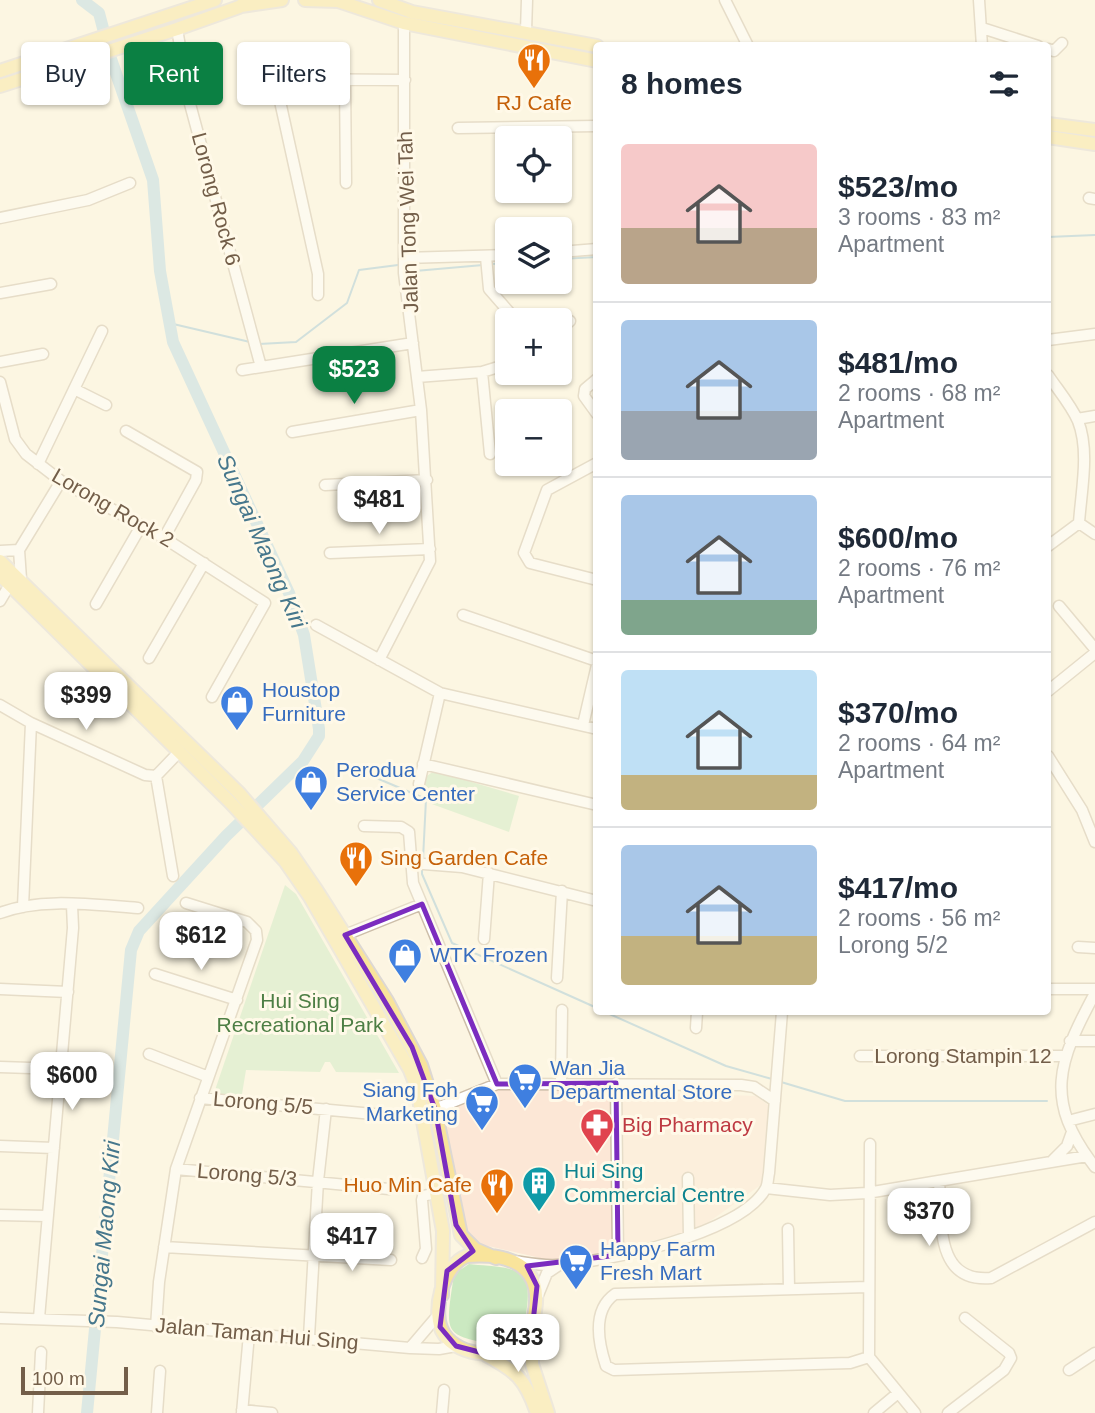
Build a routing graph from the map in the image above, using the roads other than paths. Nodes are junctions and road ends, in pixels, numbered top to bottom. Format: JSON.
{"nodes":[{"id":1,"x":215,"y":0,"type":"edge"},
{"id":2,"x":282,"y":0,"type":"edge"},
{"id":3,"x":305,"y":0,"type":"edge"},
{"id":4,"x":379,"y":0,"type":"edge"},
{"id":5,"x":527,"y":0,"type":"edge"},
{"id":6,"x":724,"y":0,"type":"edge"},
{"id":7,"x":979,"y":0,"type":"edge"},
{"id":8,"x":337,"y":1,"type":"edge"},
{"id":9,"x":244,"y":3,"type":"edge"},
{"id":10,"x":398,"y":4,"type":"edge"},
{"id":11,"x":404,"y":23,"type":"junction"},
{"id":12,"x":982,"y":27,"type":"junction"},
{"id":13,"x":177,"y":29,"type":"junction"},
{"id":14,"x":526,"y":32,"type":"junction"},
{"id":15,"x":542,"y":34,"type":"junction"},
{"id":16,"x":746,"y":42,"type":"edge"},
{"id":17,"x":982,"y":42,"type":"edge"},
{"id":18,"x":1026,"y":42,"type":"edge"},
{"id":19,"x":1062,"y":43,"type":"dead end"},
{"id":20,"x":593,"y":45,"type":"edge"},
{"id":21,"x":1051,"y":50,"type":"edge"},
{"id":22,"x":593,"y":52,"type":"edge"},
{"id":23,"x":593,"y":60,"type":"edge"},
{"id":24,"x":0,"y":71,"type":"edge"},
{"id":25,"x":350,"y":80,"type":"edge"},
{"id":26,"x":405,"y":80,"type":"junction"},
{"id":27,"x":0,"y":86,"type":"edge"},
{"id":28,"x":281,"y":105,"type":"edge"},
{"id":29,"x":345,"y":105,"type":"edge"},
{"id":30,"x":1051,"y":124,"type":"edge"},
{"id":31,"x":593,"y":126,"type":"edge"},
{"id":32,"x":458,"y":128,"type":"dead end"},
{"id":33,"x":1095,"y":130,"type":"edge"},
{"id":34,"x":1051,"y":137,"type":"edge"},
{"id":35,"x":1095,"y":144,"type":"edge"},
{"id":36,"x":130,"y":183,"type":"dead end"},
{"id":37,"x":346,"y":183,"type":"dead end"},
{"id":38,"x":0,"y":218,"type":"edge"},
{"id":39,"x":593,"y":249,"type":"edge"},
{"id":40,"x":572,"y":251,"type":"edge"},
{"id":41,"x":495,"y":258,"type":"edge"},
{"id":42,"x":486,"y":260,"type":"junction"},
{"id":43,"x":404,"y":264,"type":"junction"},
{"id":44,"x":51,"y":284,"type":"dead end"},
{"id":45,"x":0,"y":293,"type":"edge"},
{"id":46,"x":318,"y":295,"type":"dead end"},
{"id":47,"x":506,"y":308,"type":"edge"},
{"id":48,"x":102,"y":331,"type":"dead end"},
{"id":49,"x":1095,"y":334,"type":"edge"},
{"id":50,"x":1051,"y":340,"type":"edge"},
{"id":51,"x":413,"y":343,"type":"junction"},
{"id":52,"x":43,"y":354,"type":"dead end"},
{"id":53,"x":0,"y":362,"type":"edge"},
{"id":54,"x":261,"y":367,"type":"junction"},
{"id":55,"x":495,"y":368,"type":"edge"},
{"id":56,"x":242,"y":370,"type":"dead end"},
{"id":57,"x":482,"y":372,"type":"junction"},
{"id":58,"x":417,"y":377,"type":"junction"},
{"id":59,"x":1051,"y":380,"type":"edge"},
{"id":60,"x":593,"y":382,"type":"edge"},
{"id":61,"x":0,"y":386,"type":"edge"},
{"id":62,"x":74,"y":389,"type":"junction"},
{"id":63,"x":106,"y":405,"type":"dead end"},
{"id":64,"x":593,"y":408,"type":"edge"},
{"id":65,"x":422,"y":410,"type":"junction"},
{"id":66,"x":1095,"y":416,"type":"edge"},
{"id":67,"x":1077,"y":419,"type":"junction"},
{"id":68,"x":126,"y":431,"type":"dead end"},
{"id":69,"x":292,"y":432,"type":"dead end"},
{"id":70,"x":490,"y":454,"type":"dead end"},
{"id":71,"x":38,"y":464,"type":"junction"},
{"id":72,"x":593,"y":465,"type":"edge"},
{"id":73,"x":427,"y":480,"type":"junction"},
{"id":74,"x":61,"y":481,"type":"junction"},
{"id":75,"x":325,"y":485,"type":"dead end"},
{"id":76,"x":1079,"y":523,"type":"junction"},
{"id":77,"x":141,"y":526,"type":"junction"},
{"id":78,"x":1095,"y":534,"type":"edge"},
{"id":79,"x":164,"y":538,"type":"junction"},
{"id":80,"x":1051,"y":544,"type":"edge"},
{"id":81,"x":430,"y":549,"type":"junction"},
{"id":82,"x":19,"y":550,"type":"junction"},
{"id":83,"x":0,"y":551,"type":"edge"},
{"id":84,"x":330,"y":553,"type":"dead end"},
{"id":85,"x":0,"y":563,"type":"edge"},
{"id":86,"x":204,"y":563,"type":"junction"},
{"id":87,"x":10,"y":579,"type":"edge"},
{"id":88,"x":593,"y":579,"type":"edge"},
{"id":89,"x":0,"y":601,"type":"edge"},
{"id":90,"x":96,"y":604,"type":"dead end"},
{"id":91,"x":1059,"y":606,"type":"dead end"},
{"id":92,"x":463,"y":615,"type":"dead end"},
{"id":93,"x":316,"y":625,"type":"dead end"},
{"id":94,"x":1095,"y":651,"type":"edge"},
{"id":95,"x":149,"y":658,"type":"dead end"},
{"id":96,"x":379,"y":660,"type":"junction"},
{"id":97,"x":593,"y":662,"type":"edge"},
{"id":98,"x":593,"y":681,"type":"edge"},
{"id":99,"x":1051,"y":688,"type":"edge"},
{"id":100,"x":440,"y":694,"type":"junction"},
{"id":101,"x":212,"y":696,"type":"dead end"},
{"id":102,"x":0,"y":705,"type":"edge"},
{"id":103,"x":32,"y":723,"type":"junction"},
{"id":104,"x":583,"y":725,"type":"junction"},
{"id":105,"x":593,"y":728,"type":"edge"},
{"id":106,"x":178,"y":752,"type":"junction"},
{"id":107,"x":1051,"y":761,"type":"edge"},
{"id":108,"x":423,"y":764,"type":"junction"},
{"id":109,"x":156,"y":776,"type":"junction"},
{"id":110,"x":419,"y":784,"type":"dead end"},
{"id":111,"x":234,"y":797,"type":"junction"},
{"id":112,"x":593,"y":804,"type":"edge"},
{"id":113,"x":364,"y":826,"type":"dead end"},
{"id":114,"x":266,"y":831,"type":"junction"},
{"id":115,"x":1095,"y":842,"type":"edge"},
{"id":116,"x":413,"y":864,"type":"junction"},
{"id":117,"x":489,"y":873,"type":"junction"},
{"id":118,"x":173,"y":876,"type":"dead end"},
{"id":119,"x":562,"y":891,"type":"junction"},
{"id":120,"x":593,"y":900,"type":"edge"},
{"id":121,"x":186,"y":903,"type":"dead end"},
{"id":122,"x":422,"y":904,"type":"junction"},
{"id":123,"x":72,"y":905,"type":"junction"},
{"id":124,"x":23,"y":906,"type":"junction"},
{"id":125,"x":138,"y":908,"type":"dead end"},
{"id":126,"x":0,"y":913,"type":"edge"},
{"id":127,"x":345,"y":934,"type":"junction"},
{"id":128,"x":484,"y":939,"type":"dead end"},
{"id":129,"x":1079,"y":947,"type":"dead end"},
{"id":130,"x":1095,"y":948,"type":"edge"},
{"id":131,"x":155,"y":974,"type":"dead end"},
{"id":132,"x":557,"y":978,"type":"dead end"},
{"id":133,"x":0,"y":989,"type":"edge"},
{"id":134,"x":1051,"y":989,"type":"edge"},
{"id":135,"x":1095,"y":991,"type":"edge"},
{"id":136,"x":68,"y":992,"type":"junction"},
{"id":137,"x":237,"y":1000,"type":"junction"},
{"id":138,"x":562,"y":1010,"type":"dead end"},
{"id":139,"x":697,"y":1015,"type":"edge"},
{"id":140,"x":782,"y":1015,"type":"edge"},
{"id":141,"x":696,"y":1028,"type":"dead end"},
{"id":142,"x":1070,"y":1041,"type":"junction"},
{"id":143,"x":1095,"y":1041,"type":"edge"},
{"id":144,"x":149,"y":1054,"type":"dead end"},
{"id":145,"x":860,"y":1056,"type":"dead end"},
{"id":146,"x":1065,"y":1056,"type":"junction"},
{"id":147,"x":0,"y":1067,"type":"edge"},
{"id":148,"x":61,"y":1069,"type":"junction"},
{"id":149,"x":206,"y":1076,"type":"junction"},
{"id":150,"x":615,"y":1083,"type":"junction"},
{"id":151,"x":496,"y":1084,"type":"junction"},
{"id":152,"x":561,"y":1084,"type":"junction"},
{"id":153,"x":200,"y":1098,"type":"junction"},
{"id":154,"x":775,"y":1101,"type":"junction"},
{"id":155,"x":326,"y":1109,"type":"junction"},
{"id":156,"x":435,"y":1109,"type":"junction"},
{"id":157,"x":1095,"y":1114,"type":"edge"},
{"id":158,"x":384,"y":1115,"type":"dead end"},
{"id":159,"x":1068,"y":1121,"type":"junction"},
{"id":160,"x":1072,"y":1132,"type":"junction"},
{"id":161,"x":870,"y":1143,"type":"dead end"},
{"id":162,"x":0,"y":1146,"type":"edge"},
{"id":163,"x":54,"y":1148,"type":"junction"},
{"id":164,"x":1087,"y":1156,"type":"junction"},
{"id":165,"x":1049,"y":1163,"type":"junction"},
{"id":166,"x":1095,"y":1167,"type":"edge"},
{"id":167,"x":176,"y":1170,"type":"junction"},
{"id":168,"x":688,"y":1178,"type":"dead end"},
{"id":169,"x":318,"y":1181,"type":"junction"},
{"id":170,"x":939,"y":1181,"type":"junction"},
{"id":171,"x":766,"y":1188,"type":"junction"},
{"id":172,"x":389,"y":1189,"type":"dead end"},
{"id":173,"x":867,"y":1192,"type":"junction"},
{"id":174,"x":436,"y":1193,"type":"junction"},
{"id":175,"x":0,"y":1215,"type":"edge"},
{"id":176,"x":47,"y":1216,"type":"junction"},
{"id":177,"x":1095,"y":1222,"type":"edge"},
{"id":178,"x":788,"y":1229,"type":"dead end"},
{"id":179,"x":690,"y":1237,"type":"junction"},
{"id":180,"x":164,"y":1247,"type":"junction"},
{"id":181,"x":618,"y":1255,"type":"junction"},
{"id":182,"x":315,"y":1256,"type":"junction"},
{"id":183,"x":422,"y":1258,"type":"dead end"},
{"id":184,"x":496,"y":1258,"type":"junction"},
{"id":185,"x":391,"y":1260,"type":"dead end"},
{"id":186,"x":513,"y":1261,"type":"junction"},
{"id":187,"x":559,"y":1265,"type":"junction"},
{"id":188,"x":868,"y":1287,"type":"junction"},
{"id":189,"x":789,"y":1289,"type":"junction"},
{"id":190,"x":442,"y":1295,"type":"junction"},
{"id":191,"x":538,"y":1295,"type":"junction"},
{"id":192,"x":439,"y":1314,"type":"junction"},
{"id":193,"x":0,"y":1318,"type":"edge"},
{"id":194,"x":39,"y":1318,"type":"junction"},
{"id":195,"x":965,"y":1318,"type":"dead end"},
{"id":196,"x":156,"y":1326,"type":"junction"},
{"id":197,"x":532,"y":1331,"type":"junction"},
{"id":198,"x":249,"y":1334,"type":"junction"},
{"id":199,"x":310,"y":1337,"type":"junction"},
{"id":200,"x":456,"y":1346,"type":"junction"},
{"id":201,"x":410,"y":1348,"type":"junction"},
{"id":202,"x":41,"y":1352,"type":"dead end"},
{"id":203,"x":483,"y":1353,"type":"junction"},
{"id":204,"x":1095,"y":1353,"type":"edge"},
{"id":205,"x":869,"y":1357,"type":"junction"},
{"id":206,"x":1069,"y":1370,"type":"dead end"},
{"id":207,"x":160,"y":1371,"type":"dead end"},
{"id":208,"x":444,"y":1390,"type":"dead end"},
{"id":209,"x":898,"y":1393,"type":"junction"},
{"id":210,"x":242,"y":1412,"type":"edge"},
{"id":211,"x":38,"y":1413,"type":"edge"},
{"id":212,"x":157,"y":1413,"type":"edge"},
{"id":213,"x":272,"y":1413,"type":"edge"},
{"id":214,"x":442,"y":1413,"type":"edge"},
{"id":215,"x":537,"y":1413,"type":"edge"},
{"id":216,"x":548,"y":1413,"type":"edge"},
{"id":217,"x":874,"y":1413,"type":"edge"},
{"id":218,"x":915,"y":1413,"type":"edge"},
{"id":219,"x":948,"y":1413,"type":"edge"}],
"edges":[{"from":1,"to":24,"type":"main road"},
{"from":2,"to":9,"type":"main road"},
{"from":3,"to":8,"type":"main road"},
{"from":4,"to":10,"type":"main road"},
{"from":5,"to":14,"type":"street"},
{"from":6,"to":16,"type":"street"},
{"from":7,"to":12,"type":"street"},
{"from":8,"to":11,"type":"main road"},
{"from":9,"to":13,"type":"main road"},
{"from":10,"to":14,"type":"main road"},
{"from":11,"to":23,"type":"main road"},
{"from":11,"to":26,"type":"street","name":"Jalan Tong Wei Tah"},
{"from":12,"to":17,"type":"street"},
{"from":12,"to":18,"type":"street"},
{"from":13,"to":27,"type":"main road"},
{"from":13,"to":54,"type":"street","name":"Lorong Rock 6"},
{"from":14,"to":15,"type":"main road"},
{"from":15,"to":20,"type":"main road"},
{"from":15,"to":22,"type":"main road"},
{"from":19,"to":21,"type":"street"},
{"from":25,"to":26,"type":"street"},
{"from":26,"to":43,"type":"street","name":"Jalan Tong Wei Tah"},
{"from":28,"to":46,"type":"street"},
{"from":29,"to":37,"type":"street"},
{"from":30,"to":33,"type":"main road"},
{"from":31,"to":32,"type":"street"},
{"from":34,"to":35,"type":"main road"},
{"from":36,"to":38,"type":"street"},
{"from":39,"to":40,"type":"street"},
{"from":41,"to":42,"type":"street"},
{"from":42,"to":43,"type":"street"},
{"from":42,"to":47,"type":"street"},
{"from":43,"to":51,"type":"street","name":"Jalan Tong Wei Tah"},
{"from":44,"to":45,"type":"street"},
{"from":48,"to":62,"type":"street"},
{"from":49,"to":50,"type":"street"},
{"from":51,"to":54,"type":"street"},
{"from":51,"to":58,"type":"street","name":"Jalan Tong Wei Tah"},
{"from":52,"to":53,"type":"street"},
{"from":54,"to":56,"type":"street"},
{"from":55,"to":57,"type":"street"},
{"from":57,"to":58,"type":"street"},
{"from":57,"to":70,"type":"street"},
{"from":58,"to":65,"type":"street","name":"Jalan Tong Wei Tah"},
{"from":59,"to":67,"type":"street"},
{"from":60,"to":64,"type":"street"},
{"from":61,"to":71,"type":"street","name":"Lorong Rock 2"},
{"from":62,"to":63,"type":"street"},
{"from":62,"to":71,"type":"street"},
{"from":65,"to":69,"type":"street"},
{"from":65,"to":73,"type":"street","name":"Jalan Tong Wei Tah"},
{"from":66,"to":67,"type":"street"},
{"from":67,"to":76,"type":"street"},
{"from":68,"to":79,"type":"street"},
{"from":71,"to":74,"type":"street","name":"Lorong Rock 2"},
{"from":72,"to":88,"type":"street"},
{"from":73,"to":75,"type":"street"},
{"from":73,"to":81,"type":"street","name":"Jalan Tong Wei Tah"},
{"from":74,"to":77,"type":"street","name":"Lorong Rock 2"},
{"from":74,"to":82,"type":"street"},
{"from":76,"to":78,"type":"street"},
{"from":76,"to":80,"type":"street"},
{"from":77,"to":79,"type":"street","name":"Lorong Rock 2"},
{"from":77,"to":90,"type":"street"},
{"from":79,"to":86,"type":"street","name":"Lorong Rock 2"},
{"from":81,"to":84,"type":"street"},
{"from":81,"to":96,"type":"street","name":"Jalan Tong Wei Tah"},
{"from":82,"to":83,"type":"street"},
{"from":82,"to":87,"type":"street"},
{"from":85,"to":87,"type":"main road"},
{"from":86,"to":95,"type":"street"},
{"from":86,"to":101,"type":"street","name":"Lorong Rock 2"},
{"from":87,"to":89,"type":"street"},
{"from":87,"to":106,"type":"main road"},
{"from":87,"to":111,"type":"main road"},
{"from":91,"to":94,"type":"street"},
{"from":92,"to":97,"type":"street"},
{"from":93,"to":96,"type":"street"},
{"from":94,"to":99,"type":"street"},
{"from":96,"to":100,"type":"street"},
{"from":98,"to":104,"type":"street"},
{"from":100,"to":104,"type":"street"},
{"from":100,"to":108,"type":"street"},
{"from":102,"to":103,"type":"street"},
{"from":103,"to":109,"type":"street"},
{"from":103,"to":124,"type":"street"},
{"from":104,"to":105,"type":"street"},
{"from":106,"to":109,"type":"street"},
{"from":106,"to":111,"type":"main road"},
{"from":107,"to":115,"type":"street"},
{"from":108,"to":110,"type":"street"},
{"from":108,"to":112,"type":"street"},
{"from":109,"to":118,"type":"street"},
{"from":111,"to":114,"type":"main road"},
{"from":113,"to":116,"type":"street"},
{"from":114,"to":127,"type":"main road"},
{"from":114,"to":174,"type":"main road"},
{"from":116,"to":117,"type":"street"},
{"from":116,"to":122,"type":"street"},
{"from":117,"to":119,"type":"street"},
{"from":117,"to":128,"type":"street"},
{"from":119,"to":120,"type":"street"},
{"from":119,"to":132,"type":"street"},
{"from":121,"to":137,"type":"street"},
{"from":122,"to":127,"type":"street"},
{"from":122,"to":151,"type":"street"},
{"from":123,"to":124,"type":"street"},
{"from":123,"to":125,"type":"street"},
{"from":123,"to":136,"type":"street"},
{"from":124,"to":126,"type":"street"},
{"from":127,"to":156,"type":"main road"},
{"from":129,"to":130,"type":"street"},
{"from":131,"to":137,"type":"street"},
{"from":133,"to":136,"type":"street"},
{"from":134,"to":135,"type":"street"},
{"from":135,"to":142,"type":"street"},
{"from":136,"to":148,"type":"street"},
{"from":137,"to":149,"type":"street"},
{"from":138,"to":152,"type":"street"},
{"from":139,"to":141,"type":"street"},
{"from":140,"to":154,"type":"street"},
{"from":142,"to":143,"type":"street"},
{"from":142,"to":146,"type":"street"},
{"from":144,"to":149,"type":"street"},
{"from":145,"to":146,"type":"street","name":"Lorong Stampin 12"},
{"from":146,"to":159,"type":"street"},
{"from":147,"to":148,"type":"street"},
{"from":148,"to":163,"type":"street"},
{"from":149,"to":153,"type":"street"},
{"from":150,"to":152,"type":"street"},
{"from":150,"to":154,"type":"street"},
{"from":150,"to":181,"type":"street"},
{"from":151,"to":152,"type":"street"},
{"from":151,"to":156,"type":"street"},
{"from":153,"to":155,"type":"street","name":"Lorong 5/5"},
{"from":153,"to":167,"type":"street"},
{"from":154,"to":171,"type":"street"},
{"from":155,"to":158,"type":"street","name":"Lorong 5/5"},
{"from":155,"to":169,"type":"street"},
{"from":156,"to":184,"type":"main road"},
{"from":157,"to":159,"type":"street"},
{"from":159,"to":160,"type":"street"},
{"from":160,"to":164,"type":"street"},
{"from":160,"to":165,"type":"street"},
{"from":161,"to":173,"type":"street"},
{"from":162,"to":163,"type":"street"},
{"from":163,"to":176,"type":"street"},
{"from":164,"to":165,"type":"street"},
{"from":164,"to":166,"type":"street"},
{"from":165,"to":170,"type":"street"},
{"from":167,"to":169,"type":"street","name":"Lorong 5/3"},
{"from":167,"to":180,"type":"street"},
{"from":168,"to":179,"type":"street"},
{"from":169,"to":172,"type":"street","name":"Lorong 5/3"},
{"from":169,"to":182,"type":"street"},
{"from":170,"to":173,"type":"street"},
{"from":170,"to":177,"type":"street"},
{"from":171,"to":173,"type":"street"},
{"from":171,"to":179,"type":"street"},
{"from":173,"to":188,"type":"street"},
{"from":174,"to":183,"type":"street"},
{"from":174,"to":190,"type":"main road"},
{"from":175,"to":176,"type":"street"},
{"from":176,"to":194,"type":"street"},
{"from":178,"to":189,"type":"street"},
{"from":179,"to":181,"type":"street"},
{"from":180,"to":182,"type":"street"},
{"from":180,"to":196,"type":"street"},
{"from":181,"to":187,"type":"street"},
{"from":182,"to":185,"type":"street"},
{"from":182,"to":199,"type":"street"},
{"from":184,"to":186,"type":"main road"},
{"from":184,"to":190,"type":"main road"},
{"from":186,"to":187,"type":"street"},
{"from":186,"to":191,"type":"main road"},
{"from":187,"to":191,"type":"street"},
{"from":188,"to":189,"type":"street"},
{"from":188,"to":205,"type":"street"},
{"from":189,"to":205,"type":"street"},
{"from":190,"to":192,"type":"main road"},
{"from":191,"to":197,"type":"main road"},
{"from":192,"to":200,"type":"main road"},
{"from":192,"to":201,"type":"street"},
{"from":193,"to":194,"type":"street","name":"Jalan Taman Hui Sing"},
{"from":194,"to":196,"type":"street","name":"Jalan Taman Hui Sing"},
{"from":195,"to":219,"type":"street"},
{"from":196,"to":198,"type":"street","name":"Jalan Taman Hui Sing"},
{"from":197,"to":203,"type":"main road"},
{"from":197,"to":216,"type":"main road"},
{"from":198,"to":199,"type":"street","name":"Jalan Taman Hui Sing"},
{"from":198,"to":210,"type":"street"},
{"from":199,"to":201,"type":"street","name":"Jalan Taman Hui Sing"},
{"from":200,"to":201,"type":"street","name":"Jalan Taman Hui Sing"},
{"from":200,"to":203,"type":"main road"},
{"from":202,"to":211,"type":"street"},
{"from":203,"to":215,"type":"main road"},
{"from":204,"to":206,"type":"street"},
{"from":205,"to":209,"type":"street"},
{"from":207,"to":212,"type":"street"},
{"from":208,"to":214,"type":"street"},
{"from":209,"to":217,"type":"street"},
{"from":209,"to":218,"type":"street"},
{"from":210,"to":213,"type":"street"}]}
